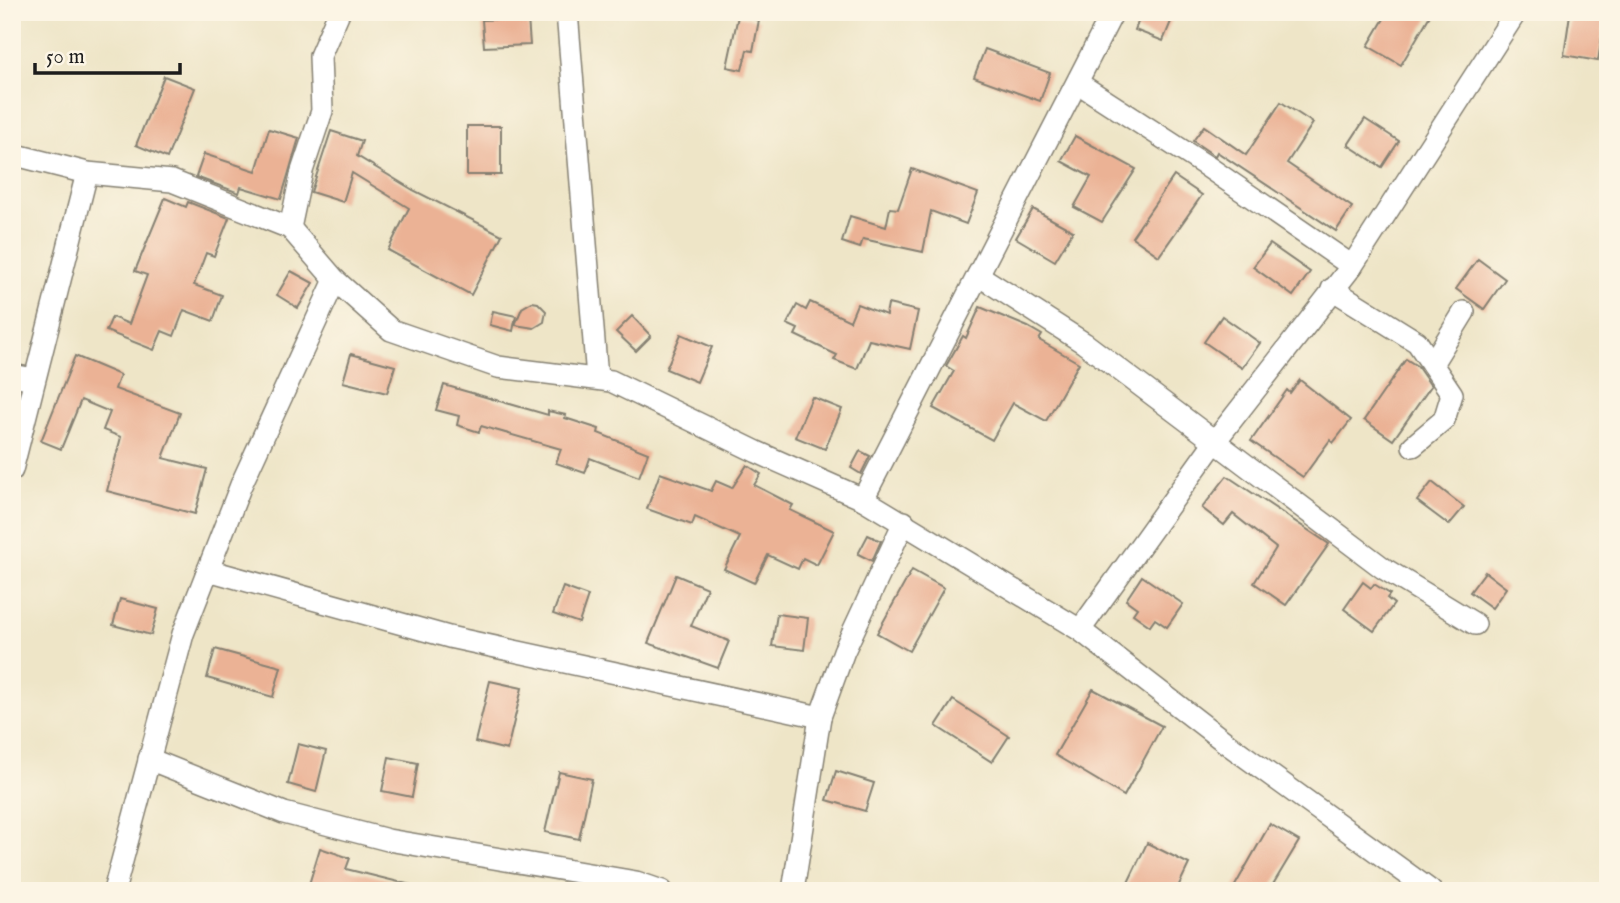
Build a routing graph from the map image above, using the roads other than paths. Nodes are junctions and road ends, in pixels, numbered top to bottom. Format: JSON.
{"nodes":[{"id":1,"x":338,"y":12,"type":"edge"},
{"id":2,"x":567,"y":12,"type":"edge"},
{"id":3,"x":1113,"y":12,"type":"edge"},
{"id":4,"x":1516,"y":12,"type":"edge"},
{"id":5,"x":1078,"y":83,"type":"junction"},
{"id":6,"x":12,"y":154,"type":"edge"},
{"id":7,"x":87,"y":173,"type":"junction"},
{"id":8,"x":290,"y":228,"type":"junction"},
{"id":9,"x":1352,"y":266,"type":"junction"},
{"id":10,"x":978,"y":275,"type":"junction"},
{"id":11,"x":335,"y":280,"type":"junction"},
{"id":12,"x":1332,"y":289,"type":"junction"},
{"id":13,"x":1464,"y":312,"type":"dead end"},
{"id":14,"x":1432,"y":363,"type":"junction"},
{"id":15,"x":12,"y":375,"type":"edge"},
{"id":16,"x":597,"y":378,"type":"junction"},
{"id":17,"x":34,"y":379,"type":"junction"},
{"id":18,"x":1216,"y":440,"type":"junction"},
{"id":19,"x":1413,"y":446,"type":"dead end"},
{"id":20,"x":12,"y":470,"type":"edge"},
{"id":21,"x":863,"y":499,"type":"junction"},
{"id":22,"x":904,"y":522,"type":"junction"},
{"id":23,"x":208,"y":570,"type":"junction"},
{"id":24,"x":1475,"y":624,"type":"dead end"},
{"id":25,"x":1080,"y":630,"type":"junction"},
{"id":26,"x":820,"y":717,"type":"junction"},
{"id":27,"x":149,"y":759,"type":"junction"},
{"id":28,"x":114,"y":891,"type":"edge"},
{"id":29,"x":662,"y":891,"type":"edge"},
{"id":30,"x":793,"y":891,"type":"edge"},
{"id":31,"x":1431,"y":891,"type":"edge"}],
"edges":[{"from":1,"to":8,"type":"street"},
{"from":2,"to":16,"type":"street"},
{"from":3,"to":5,"type":"street"},
{"from":4,"to":9,"type":"street"},
{"from":5,"to":9,"type":"street"},
{"from":5,"to":10,"type":"street"},
{"from":6,"to":7,"type":"street"},
{"from":7,"to":8,"type":"street"},
{"from":7,"to":17,"type":"street"},
{"from":8,"to":11,"type":"street"},
{"from":9,"to":12,"type":"street"},
{"from":10,"to":18,"type":"street"},
{"from":10,"to":21,"type":"street"},
{"from":11,"to":16,"type":"street"},
{"from":11,"to":23,"type":"street"},
{"from":12,"to":14,"type":"street"},
{"from":12,"to":18,"type":"street"},
{"from":13,"to":14,"type":"street"},
{"from":14,"to":19,"type":"street"},
{"from":15,"to":17,"type":"street"},
{"from":16,"to":21,"type":"street"},
{"from":17,"to":20,"type":"street"},
{"from":18,"to":24,"type":"street"},
{"from":18,"to":25,"type":"street"},
{"from":21,"to":22,"type":"street"},
{"from":22,"to":25,"type":"street"},
{"from":22,"to":26,"type":"street"},
{"from":23,"to":26,"type":"street"},
{"from":23,"to":27,"type":"street"},
{"from":25,"to":31,"type":"street"},
{"from":26,"to":30,"type":"street"},
{"from":27,"to":28,"type":"street"},
{"from":27,"to":29,"type":"street"}]}
